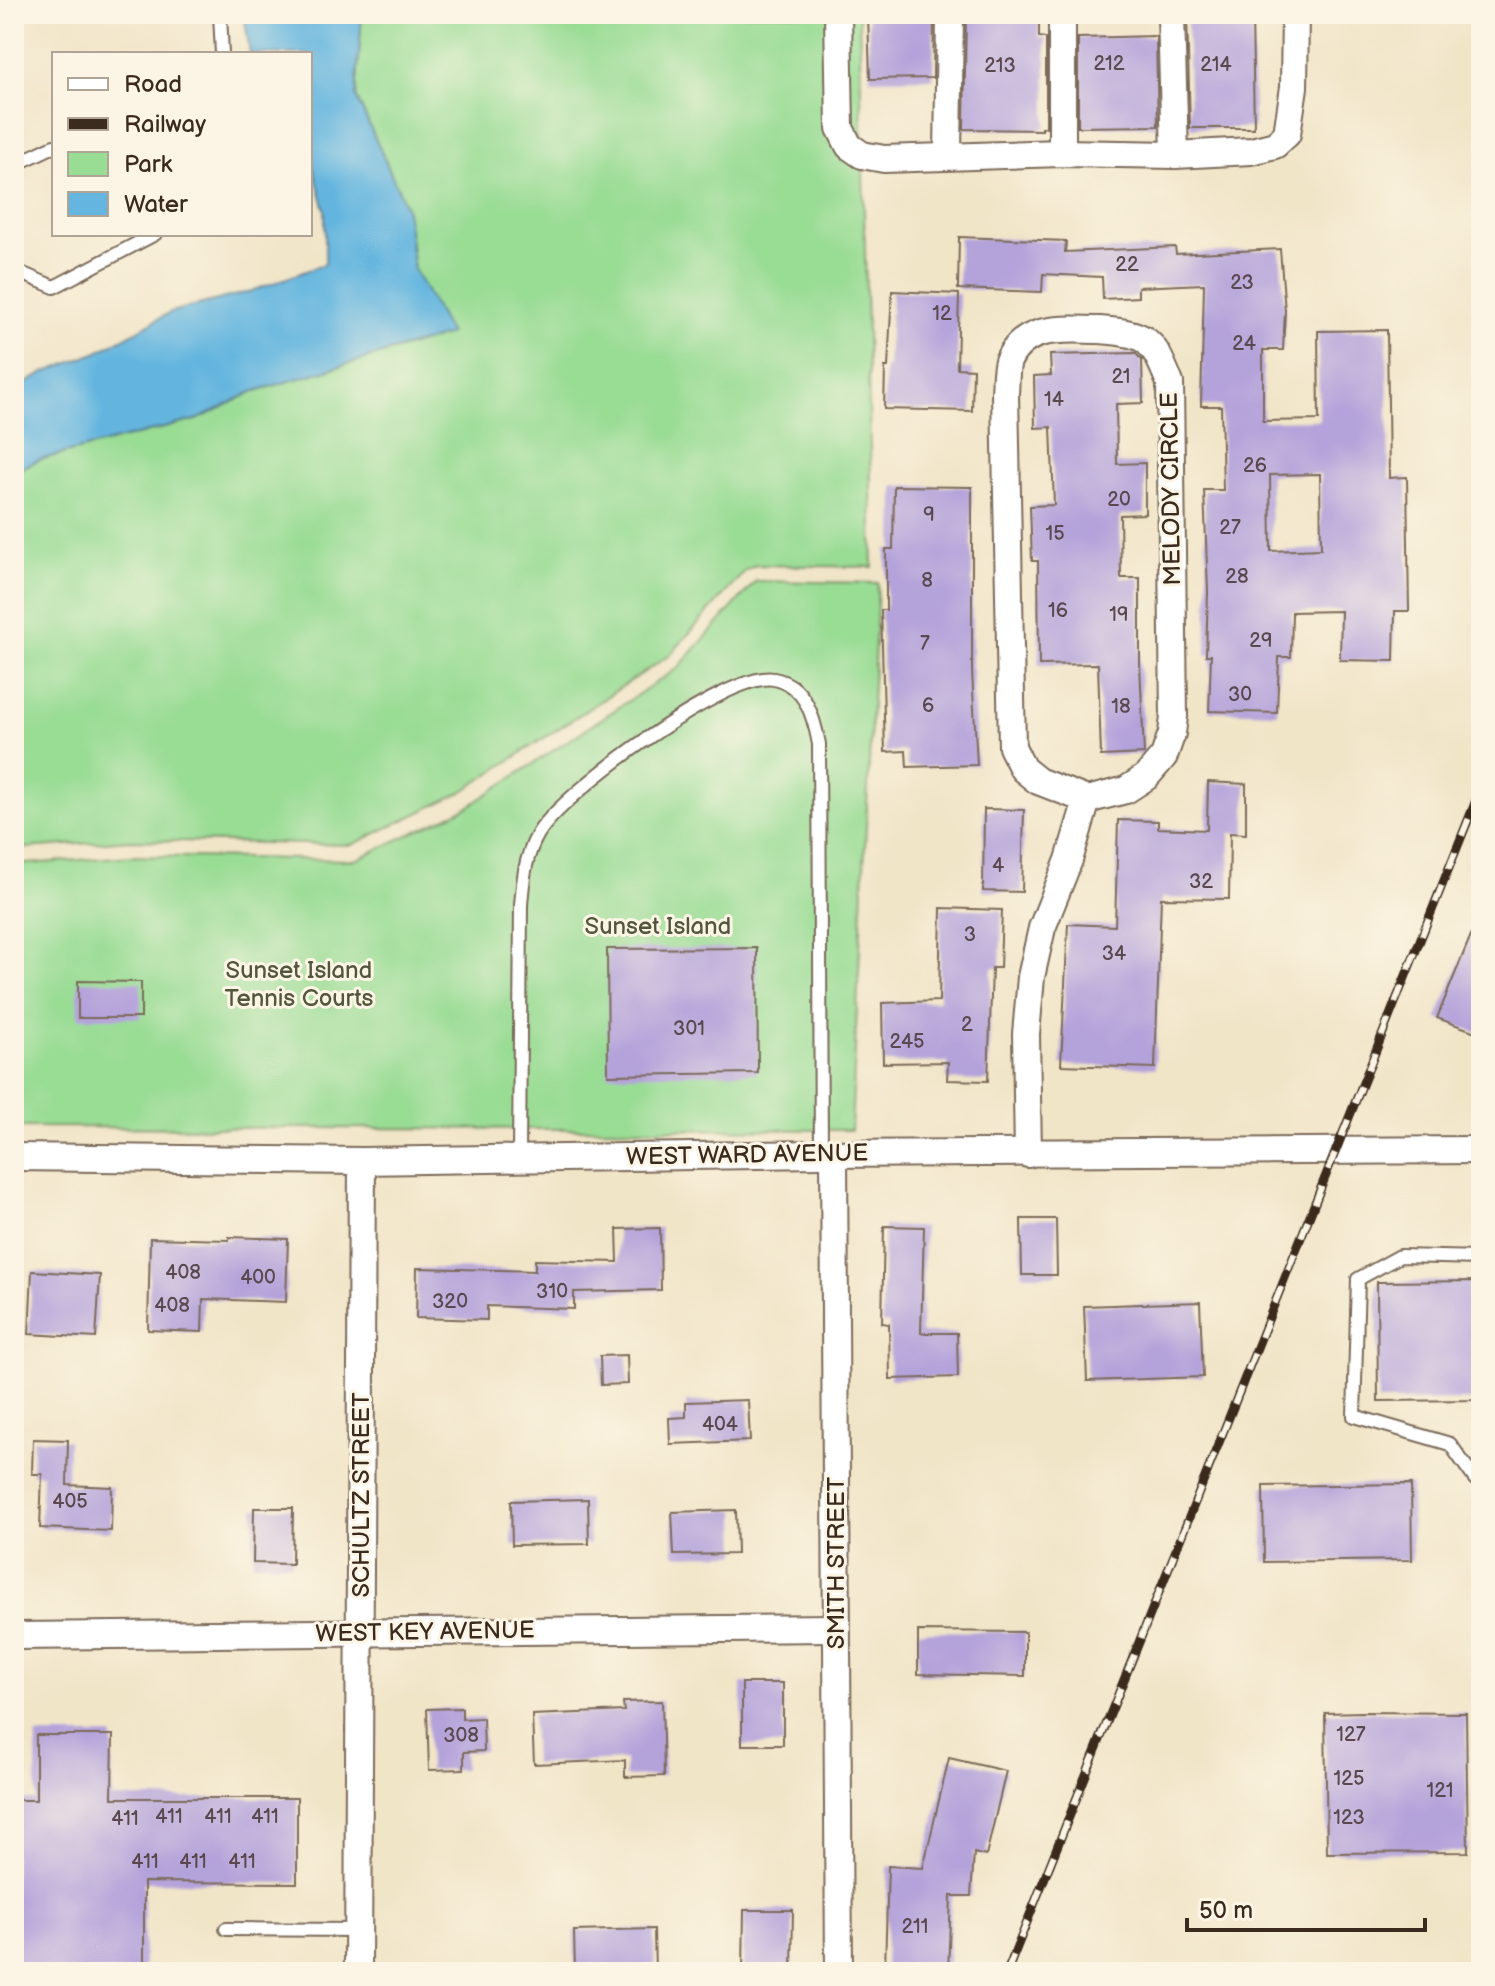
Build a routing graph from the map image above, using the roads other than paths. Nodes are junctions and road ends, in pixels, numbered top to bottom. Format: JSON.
{"nodes":[{"id":1,"x":220,"y":14,"type":"edge"},
{"id":2,"x":838,"y":14,"type":"edge"},
{"id":3,"x":950,"y":14,"type":"edge"},
{"id":4,"x":1062,"y":14,"type":"edge"},
{"id":5,"x":1171,"y":14,"type":"edge"},
{"id":6,"x":1295,"y":14,"type":"edge"},
{"id":7,"x":222,"y":52,"type":"edge"},
{"id":8,"x":52,"y":147,"type":"edge"},
{"id":9,"x":1062,"y":153,"type":"junction"},
{"id":10,"x":948,"y":155,"type":"junction"},
{"id":11,"x":1175,"y":155,"type":"junction"},
{"id":12,"x":14,"y":165,"type":"edge"},
{"id":13,"x":151,"y":236,"type":"edge"},
{"id":14,"x":14,"y":270,"type":"edge"},
{"id":15,"x":1087,"y":800,"type":"junction"},
{"id":16,"x":1481,"y":1150,"type":"edge"},
{"id":17,"x":828,"y":1154,"type":"junction"},
{"id":18,"x":1028,"y":1154,"type":"junction"},
{"id":19,"x":14,"y":1157,"type":"edge"},
{"id":20,"x":519,"y":1158,"type":"junction"},
{"id":21,"x":362,"y":1161,"type":"junction"},
{"id":22,"x":1481,"y":1258,"type":"edge"},
{"id":23,"x":1481,"y":1479,"type":"edge"},
{"id":24,"x":836,"y":1628,"type":"junction"},
{"id":25,"x":360,"y":1634,"type":"junction"},
{"id":26,"x":14,"y":1636,"type":"edge"},
{"id":27,"x":226,"y":1929,"type":"dead end"},
{"id":28,"x":358,"y":1930,"type":"junction"},
{"id":29,"x":358,"y":1972,"type":"edge"},
{"id":30,"x":839,"y":1972,"type":"edge"}],
"edges":[{"from":1,"to":7,"type":"lane"},
{"from":2,"to":10,"type":"street"},
{"from":3,"to":10,"type":"street"},
{"from":4,"to":9,"type":"street"},
{"from":5,"to":11,"type":"street"},
{"from":6,"to":11,"type":"street"},
{"from":8,"to":12,"type":"lane"},
{"from":9,"to":10,"type":"street"},
{"from":9,"to":11,"type":"street"},
{"from":13,"to":14,"type":"lane"},
{"from":15,"to":15,"type":"street","name":"MELODY CIRCLE"},
{"from":15,"to":18,"type":"street"},
{"from":16,"to":18,"type":"street","name":"WEST WARD AVENUE"},
{"from":17,"to":18,"type":"street","name":"WEST WARD AVENUE"},
{"from":17,"to":20,"type":"street","name":"WEST WARD AVENUE"},
{"from":17,"to":20,"type":"lane"},
{"from":17,"to":24,"type":"street","name":"SMITH STREET"},
{"from":19,"to":21,"type":"street","name":"WEST WARD AVENUE"},
{"from":20,"to":21,"type":"street","name":"WEST WARD AVENUE"},
{"from":21,"to":25,"type":"street","name":"SCHULTZ STREET"},
{"from":22,"to":23,"type":"lane"},
{"from":24,"to":25,"type":"street","name":"WEST KEY AVENUE"},
{"from":24,"to":30,"type":"street","name":"SMITH STREET"},
{"from":25,"to":26,"type":"street","name":"WEST KEY AVENUE"},
{"from":25,"to":28,"type":"street","name":"SCHULTZ STREET"},
{"from":27,"to":28,"type":"lane"},
{"from":28,"to":29,"type":"street","name":"SCHULTZ STREET"}]}
